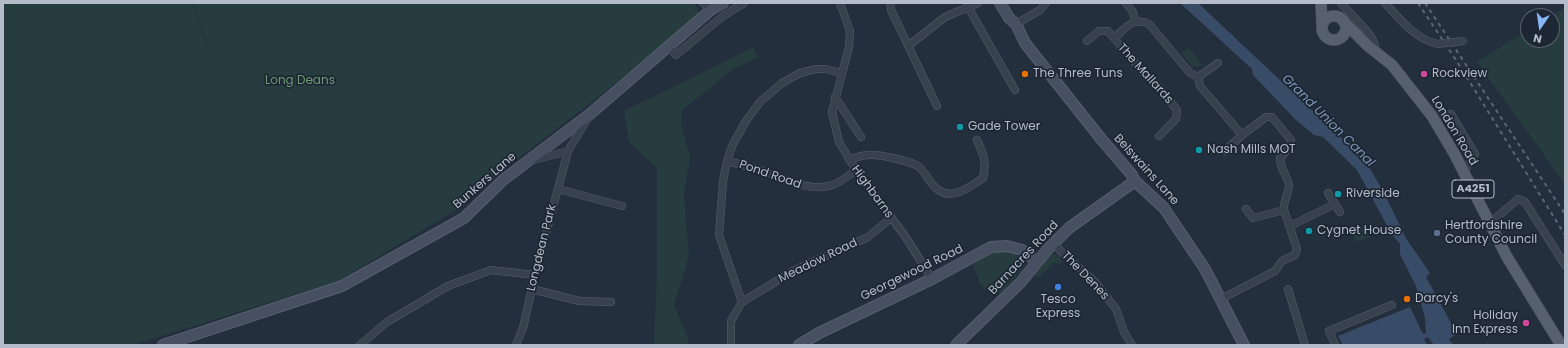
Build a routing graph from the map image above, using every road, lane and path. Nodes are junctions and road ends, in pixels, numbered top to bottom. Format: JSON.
{"nodes":[{"id":1,"x":703,"y":3,"type":"edge"},
{"id":2,"x":723,"y":3,"type":"edge"},
{"id":3,"x":744,"y":3,"type":"edge"},
{"id":4,"x":840,"y":3,"type":"edge"},
{"id":5,"x":890,"y":3,"type":"edge"},
{"id":6,"x":978,"y":3,"type":"edge"},
{"id":7,"x":1000,"y":3,"type":"edge"},
{"id":8,"x":1046,"y":3,"type":"edge"},
{"id":9,"x":1126,"y":3,"type":"edge"},
{"id":10,"x":1321,"y":3,"type":"edge"},
{"id":11,"x":1327,"y":3,"type":"edge"},
{"id":12,"x":1341,"y":3,"type":"edge"},
{"id":13,"x":1385,"y":3,"type":"edge"},
{"id":14,"x":968,"y":7,"type":"junction"},
{"id":15,"x":712,"y":10,"type":"junction"},
{"id":16,"x":1341,"y":19,"type":"junction"},
{"id":17,"x":1138,"y":20,"type":"junction"},
{"id":18,"x":1016,"y":24,"type":"junction"},
{"id":19,"x":1322,"y":25,"type":"junction"},
{"id":20,"x":1114,"y":38,"type":"junction"},
{"id":21,"x":1337,"y":39,"type":"junction"},
{"id":22,"x":1087,"y":41,"type":"dead end"},
{"id":23,"x":1464,"y":41,"type":"dead end"},
{"id":24,"x":669,"y":46,"type":"junction"},
{"id":25,"x":908,"y":46,"type":"junction"},
{"id":26,"x":1372,"y":50,"type":"junction"},
{"id":27,"x":1218,"y":62,"type":"dead end"},
{"id":28,"x":841,"y":73,"type":"junction"},
{"id":29,"x":1198,"y":77,"type":"junction"},
{"id":30,"x":1015,"y":90,"type":"dead end"},
{"id":31,"x":835,"y":97,"type":"junction"},
{"id":32,"x":937,"y":106,"type":"dead end"},
{"id":33,"x":590,"y":114,"type":"junction"},
{"id":34,"x":1432,"y":116,"type":"junction"},
{"id":35,"x":1242,"y":135,"type":"junction"},
{"id":36,"x":1159,"y":136,"type":"dead end"},
{"id":37,"x":861,"y":137,"type":"dead end"},
{"id":38,"x":977,"y":140,"type":"dead end"},
{"id":39,"x":568,"y":151,"type":"junction"},
{"id":40,"x":1224,"y":152,"type":"dead end"},
{"id":41,"x":849,"y":160,"type":"junction"},
{"id":42,"x":727,"y":161,"type":"junction"},
{"id":43,"x":526,"y":162,"type":"junction"},
{"id":44,"x":856,"y":170,"type":"junction"},
{"id":45,"x":1464,"y":172,"type":"junction"},
{"id":46,"x":1135,"y":182,"type":"junction"},
{"id":47,"x":558,"y":189,"type":"junction"},
{"id":48,"x":1328,"y":193,"type":"dead end"},
{"id":49,"x":1335,"y":204,"type":"junction"},
{"id":50,"x":622,"y":206,"type":"dead end"},
{"id":51,"x":1246,"y":209,"type":"dead end"},
{"id":52,"x":1284,"y":210,"type":"junction"},
{"id":53,"x":1340,"y":212,"type":"dead end"},
{"id":54,"x":891,"y":218,"type":"junction"},
{"id":55,"x":1490,"y":223,"type":"junction"},
{"id":56,"x":1290,"y":226,"type":"junction"},
{"id":57,"x":1053,"y":244,"type":"junction"},
{"id":58,"x":1037,"y":262,"type":"junction"},
{"id":59,"x":1565,"y":265,"type":"edge"},
{"id":60,"x":535,"y":275,"type":"junction"},
{"id":61,"x":932,"y":279,"type":"junction"},
{"id":62,"x":532,"y":289,"type":"junction"},
{"id":63,"x":1288,"y":289,"type":"dead end"},
{"id":64,"x":1222,"y":299,"type":"junction"},
{"id":65,"x":611,"y":302,"type":"dead end"},
{"id":66,"x":742,"y":302,"type":"junction"},
{"id":67,"x":1392,"y":305,"type":"dead end"},
{"id":68,"x":163,"y":345,"type":"edge"},
{"id":69,"x":360,"y":345,"type":"edge"},
{"id":70,"x":516,"y":345,"type":"edge"},
{"id":71,"x":731,"y":345,"type":"edge"},
{"id":72,"x":799,"y":345,"type":"edge"},
{"id":73,"x":956,"y":345,"type":"edge"},
{"id":74,"x":1132,"y":345,"type":"edge"},
{"id":75,"x":1244,"y":345,"type":"edge"},
{"id":76,"x":1305,"y":345,"type":"edge"},
{"id":77,"x":1335,"y":345,"type":"edge"},
{"id":78,"x":1561,"y":345,"type":"edge"}],
"edges":[{"from":1,"to":15,"type":"street"},
{"from":2,"to":15,"type":"street","name":"Bunkers Lane"},
{"from":3,"to":24,"type":"street"},
{"from":4,"to":28,"type":"street","name":"Highbarns"},
{"from":5,"to":25,"type":"street"},
{"from":6,"to":14,"type":"street"},
{"from":7,"to":18,"type":"street","name":"Belswains Lane"},
{"from":8,"to":18,"type":"street"},
{"from":9,"to":17,"type":"street"},
{"from":10,"to":19,"type":"main road"},
{"from":11,"to":16,"type":"main road","name":"London Road","number":"A4251"},
{"from":12,"to":26,"type":"street"},
{"from":13,"to":23,"type":"street","bridge":true},
{"from":14,"to":25,"type":"street"},
{"from":14,"to":30,"type":"street"},
{"from":15,"to":24,"type":"street","name":"Bunkers Lane"},
{"from":16,"to":19,"type":"main road"},
{"from":16,"to":21,"type":"main road"},
{"from":16,"to":26,"type":"main road","name":"London Road","number":"A4251"},
{"from":17,"to":20,"type":"street"},
{"from":17,"to":29,"type":"street"},
{"from":18,"to":46,"type":"street","name":"Belswains Lane"},
{"from":19,"to":21,"type":"main road","number":"A4251"},
{"from":20,"to":22,"type":"street","name":"The Mallards"},
{"from":20,"to":36,"type":"street","name":"The Mallards"},
{"from":21,"to":26,"type":"main road","name":"London Road","number":"A4251"},
{"from":24,"to":33,"type":"street","name":"Bunkers Lane"},
{"from":25,"to":32,"type":"street"},
{"from":26,"to":34,"type":"main road","name":"London Road","number":"A4251"},
{"from":27,"to":29,"type":"street"},
{"from":28,"to":31,"type":"street","name":"Highbarns"},
{"from":28,"to":42,"type":"street"},
{"from":29,"to":35,"type":"street"},
{"from":31,"to":37,"type":"street"},
{"from":31,"to":41,"type":"street","name":"Highbarns"},
{"from":33,"to":39,"type":"street","name":"Longdean Park"},
{"from":33,"to":43,"type":"street","name":"Bunkers Lane"},
{"from":34,"to":45,"type":"main road","name":"London Road","number":"A4251"},
{"from":34,"to":45,"type":"street"},
{"from":35,"to":40,"type":"street"},
{"from":35,"to":52,"type":"street"},
{"from":38,"to":41,"type":"street"},
{"from":39,"to":43,"type":"street"},
{"from":39,"to":47,"type":"street","name":"Longdean Park"},
{"from":41,"to":44,"type":"street","name":"Highbarns"},
{"from":42,"to":44,"type":"street","name":"Pond Road"},
{"from":42,"to":66,"type":"street"},
{"from":43,"to":68,"type":"street","name":"Bunkers Lane"},
{"from":44,"to":54,"type":"street","name":"Highbarns"},
{"from":45,"to":55,"type":"main road","name":"London Road","number":"A4251"},
{"from":46,"to":57,"type":"street","name":"Barnacres Road"},
{"from":46,"to":64,"type":"street","name":"Belswains Lane"},
{"from":47,"to":50,"type":"street"},
{"from":47,"to":60,"type":"street","name":"Longdean Park"},
{"from":48,"to":49,"type":"street"},
{"from":49,"to":53,"type":"street"},
{"from":49,"to":56,"type":"street"},
{"from":51,"to":52,"type":"street"},
{"from":52,"to":56,"type":"street"},
{"from":54,"to":61,"type":"street","name":"Highbarns"},
{"from":54,"to":66,"type":"street","name":"Meadow Road"},
{"from":55,"to":59,"type":"street"},
{"from":55,"to":78,"type":"main road","name":"London Road","number":"A4251"},
{"from":56,"to":64,"type":"street"},
{"from":57,"to":58,"type":"street","name":"Barnacres Road"},
{"from":57,"to":74,"type":"street","name":"The Denes"},
{"from":58,"to":61,"type":"street","name":"Georgewood Road"},
{"from":58,"to":73,"type":"street","name":"Barnacres Road"},
{"from":60,"to":62,"type":"street","name":"Longdean Park"},
{"from":60,"to":69,"type":"street"},
{"from":61,"to":72,"type":"street","name":"Georgewood Road"},
{"from":62,"to":65,"type":"street"},
{"from":62,"to":70,"type":"street","name":"Longdean Park"},
{"from":63,"to":76,"type":"street"},
{"from":64,"to":75,"type":"street","name":"Belswains Lane"},
{"from":66,"to":71,"type":"street"},
{"from":67,"to":77,"type":"street"}]}
